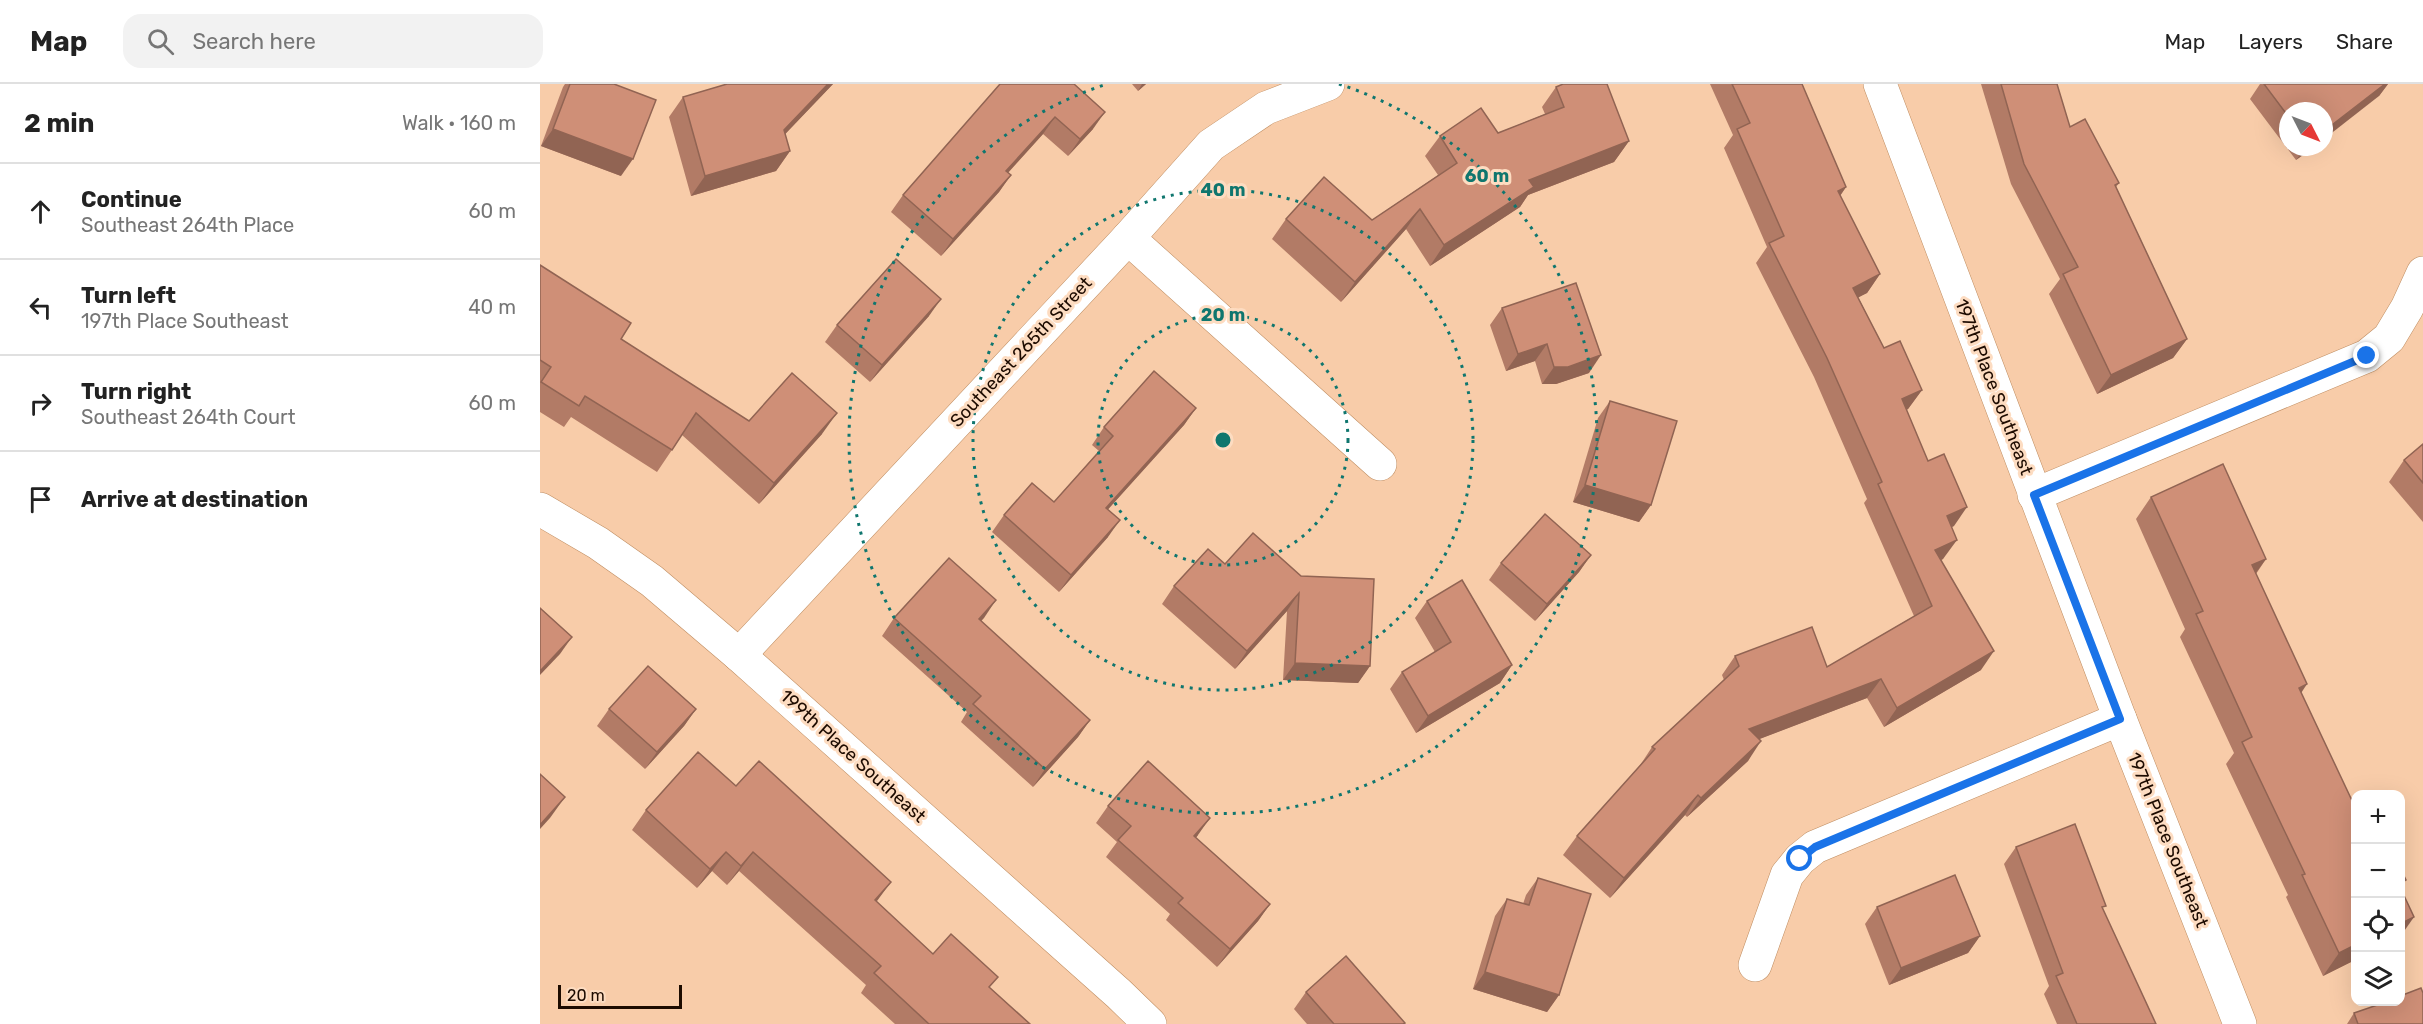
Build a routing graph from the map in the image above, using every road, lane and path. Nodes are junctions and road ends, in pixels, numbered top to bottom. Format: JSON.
{"nodes":[{"id":1,"x":1328,"y":84,"type":"edge"},
{"id":2,"x":1880,"y":84,"type":"edge"},
{"id":3,"x":1128,"y":238,"type":"junction"},
{"id":4,"x":2423,"y":273,"type":"edge"},
{"id":5,"x":1380,"y":464,"type":"dead end"},
{"id":6,"x":2034,"y":495,"type":"junction"},
{"id":7,"x":540,"y":509,"type":"edge"},
{"id":8,"x":739,"y":655,"type":"junction"},
{"id":9,"x":2120,"y":719,"type":"junction"},
{"id":10,"x":1755,"y":965,"type":"dead end"},
{"id":11,"x":1150,"y":1024,"type":"edge"},
{"id":12,"x":2240,"y":1024,"type":"edge"}],
"edges":[{"from":1,"to":3,"type":"street","name":"Southeast 265th Street"},
{"from":2,"to":6,"type":"street","name":"197th Place Southeast"},
{"from":3,"to":5,"type":"street"},
{"from":3,"to":8,"type":"street","name":"Southeast 265th Street"},
{"from":4,"to":6,"type":"street"},
{"from":6,"to":9,"type":"street","name":"197th Place Southeast"},
{"from":7,"to":8,"type":"street","name":"199th Place Southeast"},
{"from":8,"to":11,"type":"street","name":"199th Place Southeast"},
{"from":9,"to":10,"type":"street"},
{"from":9,"to":12,"type":"street","name":"197th Place Southeast"}]}
